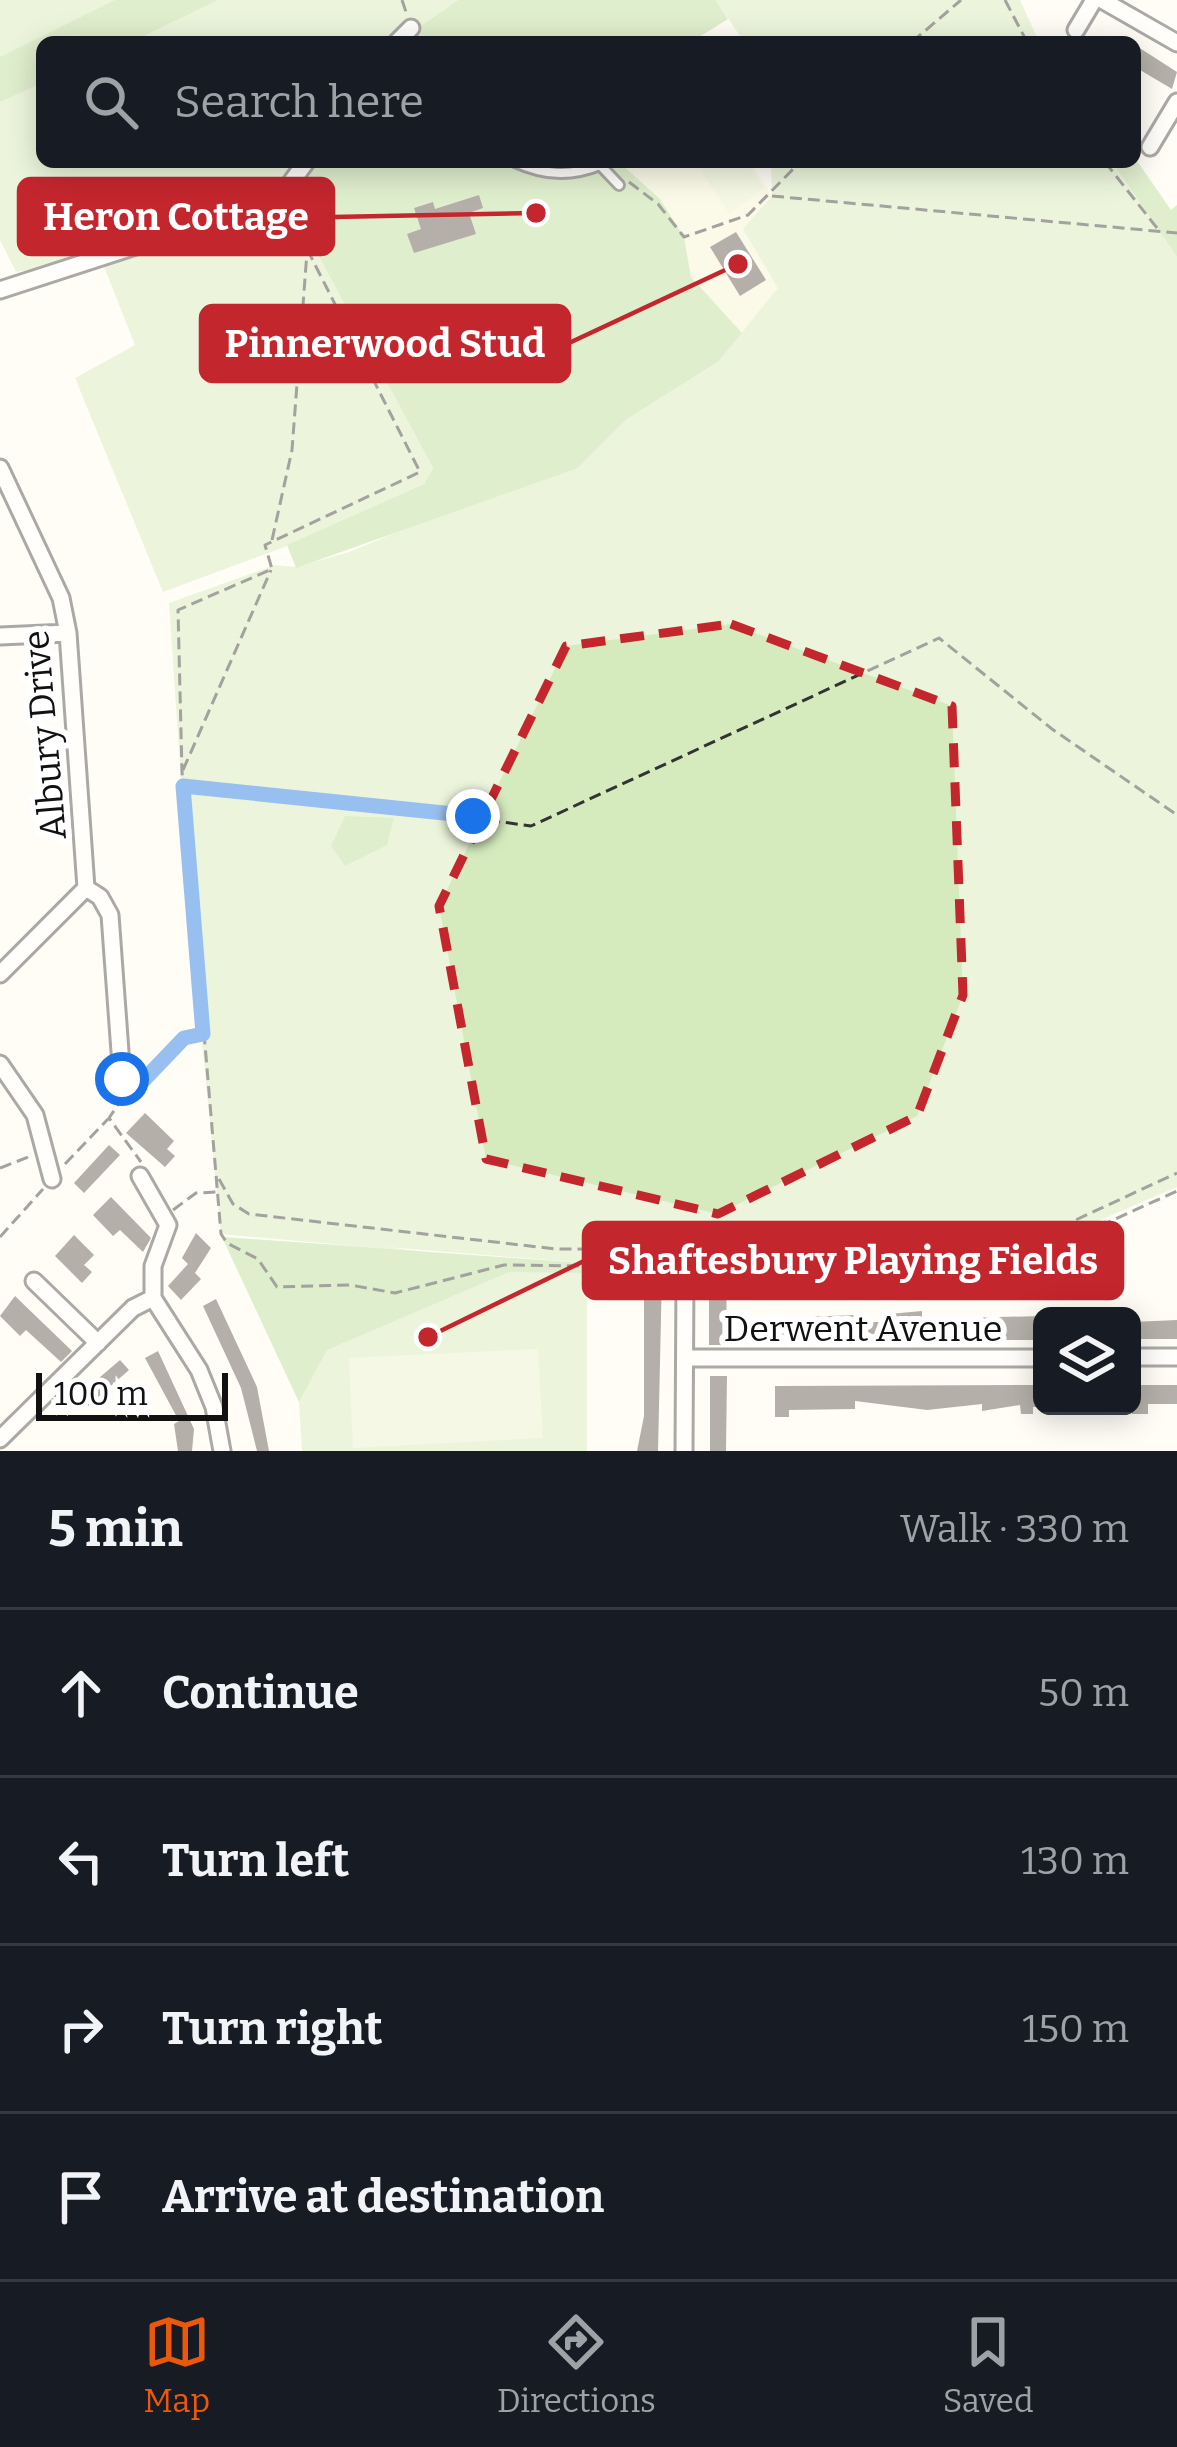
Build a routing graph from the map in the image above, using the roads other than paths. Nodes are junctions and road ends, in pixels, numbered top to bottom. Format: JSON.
{"nodes":[{"id":1,"x":1098,"y":0,"type":"edge"},
{"id":2,"x":1076,"y":30,"type":"dead end"},
{"id":3,"x":1177,"y":43,"type":"edge"},
{"id":4,"x":1177,"y":101,"type":"edge"},
{"id":5,"x":1150,"y":147,"type":"dead end"},
{"id":6,"x":302,"y":168,"type":"edge"},
{"id":7,"x":528,"y":168,"type":"edge"},
{"id":8,"x":588,"y":168,"type":"edge"},
{"id":9,"x":604,"y":168,"type":"edge"},
{"id":10,"x":620,"y":185,"type":"dead end"},
{"id":11,"x":0,"y":290,"type":"edge"},
{"id":12,"x":0,"y":468,"type":"edge"},
{"id":13,"x":68,"y":633,"type":"junction"},
{"id":14,"x":0,"y":636,"type":"edge"},
{"id":15,"x":86,"y":888,"type":"junction"},
{"id":16,"x":0,"y":974,"type":"edge"},
{"id":17,"x":0,"y":1064,"type":"edge"},
{"id":18,"x":130,"y":1087,"type":"road end"},
{"id":19,"x":140,"y":1176,"type":"road end"},
{"id":20,"x":52,"y":1179,"type":"dead end"},
{"id":21,"x":685,"y":1276,"type":"dead end"},
{"id":22,"x":34,"y":1281,"type":"dead end"},
{"id":23,"x":153,"y":1298,"type":"junction"},
{"id":24,"x":98,"y":1343,"type":"junction"},
{"id":25,"x":1141,"y":1357,"type":"edge"},
{"id":26,"x":1177,"y":1357,"type":"edge"},
{"id":27,"x":685,"y":1358,"type":"junction"},
{"id":28,"x":1033,"y":1358,"type":"edge"},
{"id":29,"x":0,"y":1439,"type":"edge"},
{"id":30,"x":222,"y":1451,"type":"edge"},
{"id":31,"x":684,"y":1451,"type":"edge"}],
"edges":[{"from":1,"to":2,"type":"street"},
{"from":1,"to":3,"type":"street"},
{"from":4,"to":5,"type":"street"},
{"from":6,"to":11,"type":"street"},
{"from":7,"to":8,"type":"lane"},
{"from":9,"to":10,"type":"lane"},
{"from":12,"to":13,"type":"street","name":"Albury Drive"},
{"from":13,"to":14,"type":"street"},
{"from":13,"to":15,"type":"street","name":"Albury Drive"},
{"from":15,"to":16,"type":"street","name":"Albury Drive"},
{"from":15,"to":18,"type":"street"},
{"from":17,"to":20,"type":"street"},
{"from":19,"to":23,"type":"street"},
{"from":21,"to":27,"type":"street"},
{"from":22,"to":24,"type":"street"},
{"from":23,"to":24,"type":"street"},
{"from":23,"to":30,"type":"street"},
{"from":24,"to":29,"type":"street"},
{"from":25,"to":26,"type":"street"},
{"from":27,"to":28,"type":"street","name":"Derwent Avenue"},
{"from":27,"to":31,"type":"street"}]}
